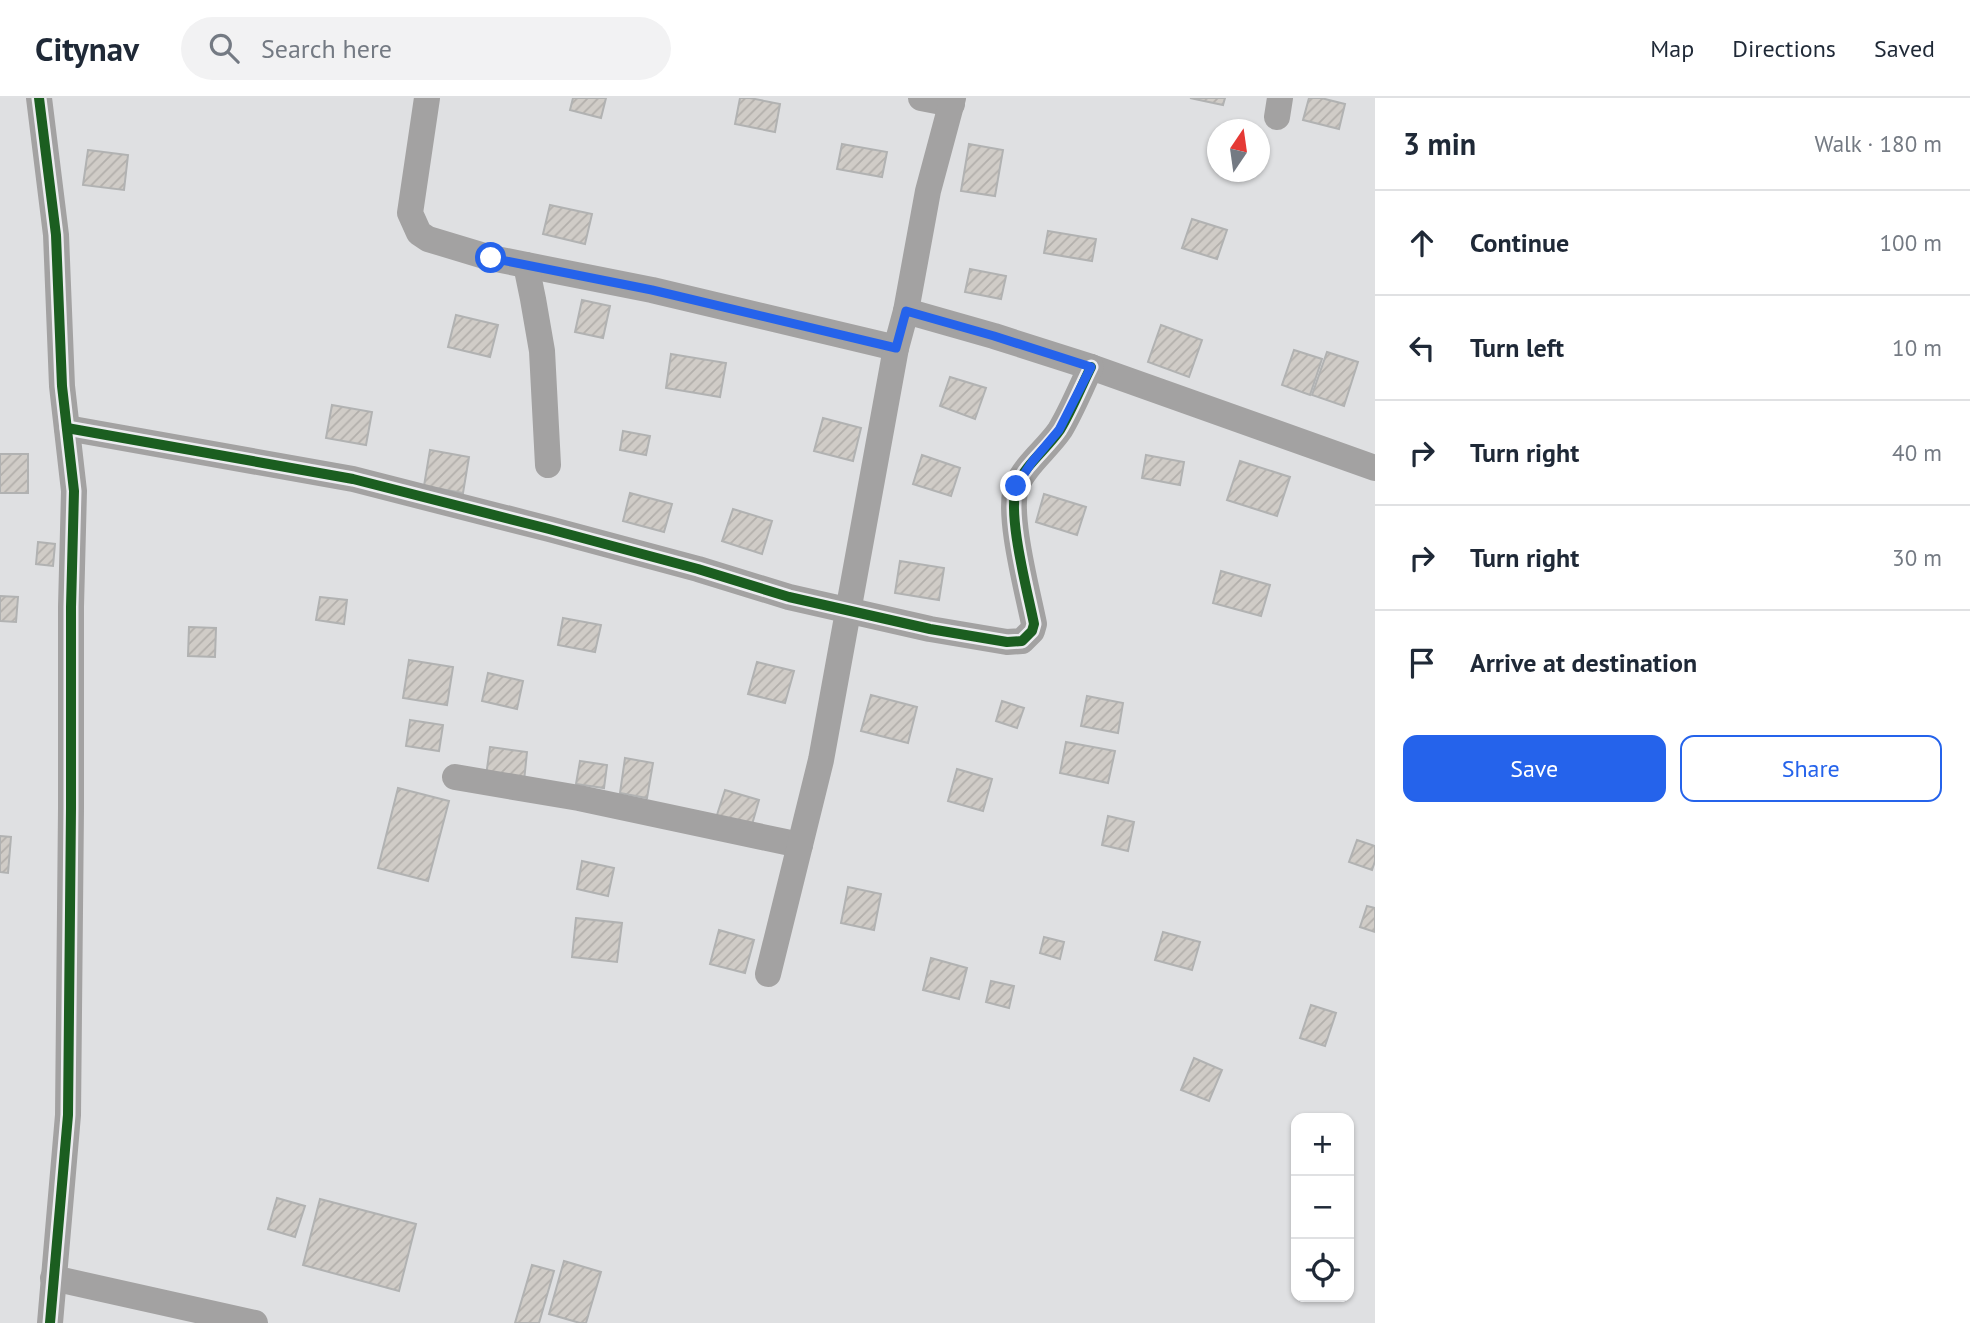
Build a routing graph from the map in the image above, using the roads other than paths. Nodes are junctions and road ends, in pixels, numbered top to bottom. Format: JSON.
{"nodes":[{"id":1,"x":39,"y":98,"type":"edge"},
{"id":2,"x":427,"y":98,"type":"edge"},
{"id":3,"x":921,"y":98,"type":"edge"},
{"id":4,"x":953,"y":101,"type":"edge"},
{"id":5,"x":526,"y":265,"type":"junction"},
{"id":6,"x":906,"y":311,"type":"junction"},
{"id":7,"x":896,"y":348,"type":"junction"},
{"id":8,"x":1091,"y":367,"type":"junction"},
{"id":9,"x":67,"y":428,"type":"junction"},
{"id":10,"x":548,"y":465,"type":"dead end"},
{"id":11,"x":1375,"y":468,"type":"edge"},
{"id":12,"x":848,"y":611,"type":"junction"},
{"id":13,"x":455,"y":777,"type":"dead end"},
{"id":14,"x":800,"y":845,"type":"junction"},
{"id":15,"x":768,"y":974,"type":"dead end"},
{"id":16,"x":53,"y":1278,"type":"junction"},
{"id":17,"x":50,"y":1323,"type":"edge"},
{"id":18,"x":256,"y":1323,"type":"edge"}],
"edges":[{"from":1,"to":9,"type":"street"},
{"from":2,"to":5,"type":"street"},
{"from":3,"to":4,"type":"street"},
{"from":4,"to":6,"type":"street"},
{"from":5,"to":7,"type":"street"},
{"from":5,"to":10,"type":"street"},
{"from":6,"to":7,"type":"street"},
{"from":6,"to":8,"type":"street"},
{"from":7,"to":12,"type":"street"},
{"from":8,"to":11,"type":"street"},
{"from":8,"to":12,"type":"street"},
{"from":9,"to":12,"type":"street"},
{"from":9,"to":16,"type":"street"},
{"from":12,"to":14,"type":"street"},
{"from":13,"to":14,"type":"street"},
{"from":14,"to":15,"type":"street"},
{"from":16,"to":17,"type":"street"},
{"from":16,"to":18,"type":"street"}]}
